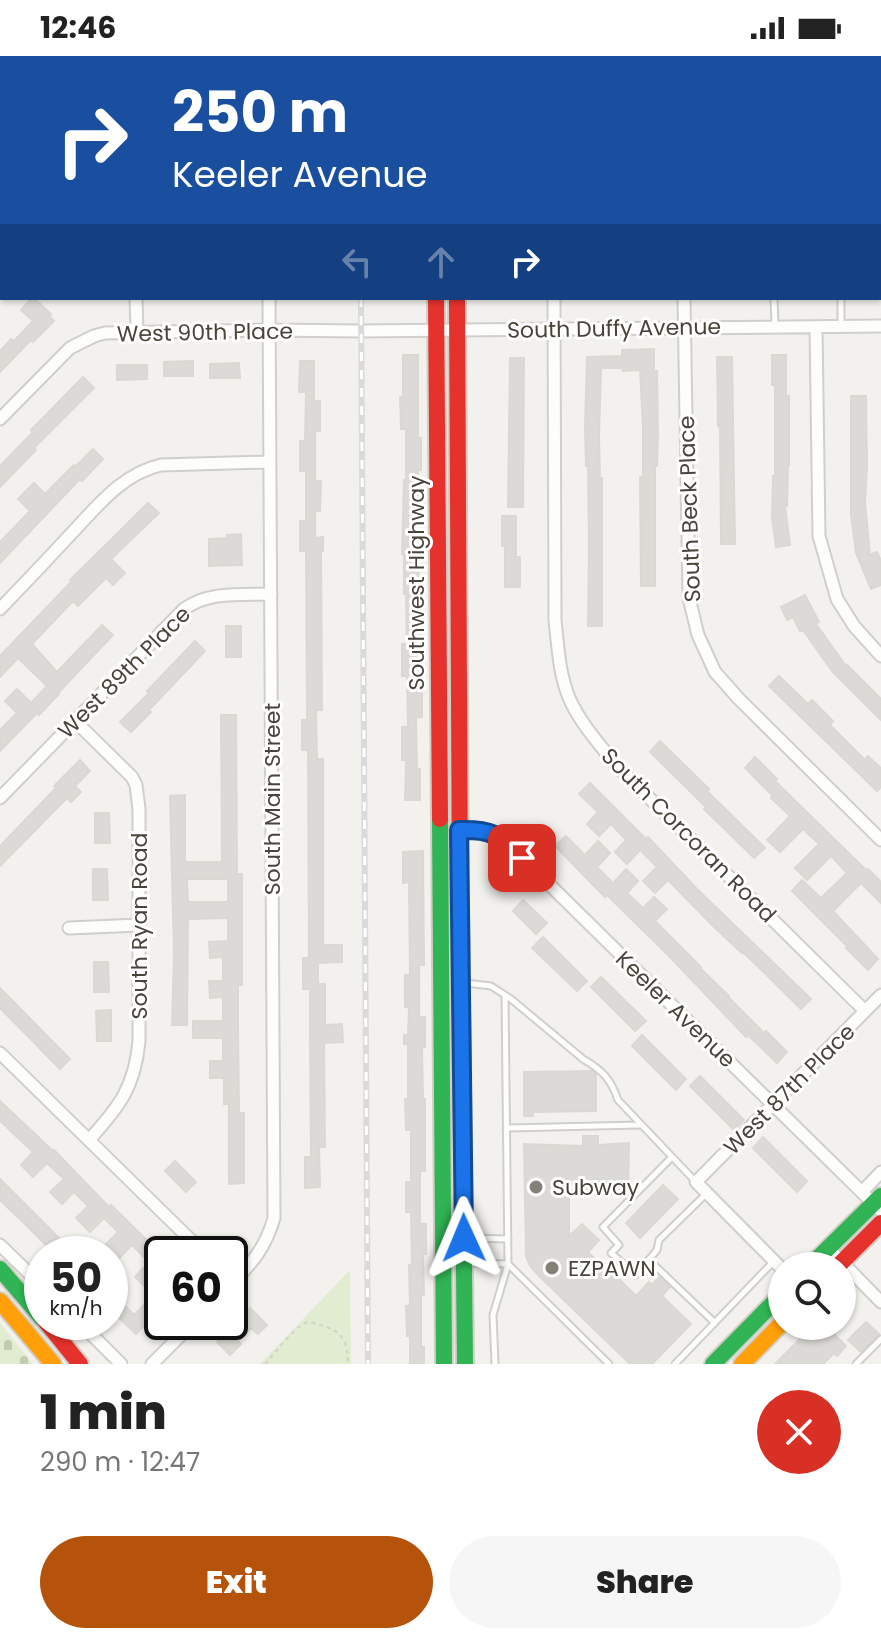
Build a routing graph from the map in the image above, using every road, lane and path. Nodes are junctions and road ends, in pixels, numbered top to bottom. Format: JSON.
{"nodes":[{"id":1,"x":136,"y":300,"type":"edge"},
{"id":2,"x":269,"y":300,"type":"edge"},
{"id":3,"x":436,"y":300,"type":"edge"},
{"id":4,"x":457,"y":300,"type":"edge"},
{"id":5,"x":554,"y":300,"type":"edge"},
{"id":6,"x":684,"y":300,"type":"edge"},
{"id":7,"x":774,"y":300,"type":"edge"},
{"id":8,"x":841,"y":300,"type":"edge"},
{"id":9,"x":881,"y":326,"type":"edge"},
{"id":10,"x":684,"y":327,"type":"junction"},
{"id":11,"x":775,"y":327,"type":"junction"},
{"id":12,"x":816,"y":327,"type":"junction"},
{"id":13,"x":841,"y":327,"type":"junction"},
{"id":14,"x":555,"y":329,"type":"junction"},
{"id":15,"x":269,"y":330,"type":"junction"},
{"id":16,"x":436,"y":330,"type":"junction"},
{"id":17,"x":458,"y":330,"type":"junction"},
{"id":18,"x":137,"y":331,"type":"junction"},
{"id":19,"x":347,"y":331,"type":"joint"},
{"id":20,"x":0,"y":419,"type":"edge"},
{"id":21,"x":269,"y":462,"type":"junction"},
{"id":22,"x":271,"y":594,"type":"junction"},
{"id":23,"x":0,"y":609,"type":"edge"},
{"id":24,"x":881,"y":656,"type":"edge"},
{"id":25,"x":75,"y":721,"type":"junction"},
{"id":26,"x":0,"y":798,"type":"edge"},
{"id":27,"x":459,"y":830,"type":"junction"},
{"id":28,"x":881,"y":840,"type":"edge"},
{"id":29,"x":441,"y":868,"type":"junction"},
{"id":30,"x":460,"y":868,"type":"junction"},
{"id":31,"x":139,"y":925,"type":"junction"},
{"id":32,"x":69,"y":928,"type":"dead end"},
{"id":33,"x":461,"y":982,"type":"junction"},
{"id":34,"x":505,"y":995,"type":"junction"},
{"id":35,"x":881,"y":995,"type":"edge"},
{"id":36,"x":865,"y":1011,"type":"junction"},
{"id":37,"x":0,"y":1053,"type":"edge"},
{"id":38,"x":773,"y":1105,"type":"junction"},
{"id":39,"x":641,"y":1125,"type":"junction"},
{"id":40,"x":506,"y":1128,"type":"junction"},
{"id":41,"x":89,"y":1140,"type":"junction"},
{"id":42,"x":672,"y":1157,"type":"junction"},
{"id":43,"x":881,"y":1172,"type":"edge"},
{"id":44,"x":696,"y":1182,"type":"junction"},
{"id":45,"x":707,"y":1193,"type":"junction"},
{"id":46,"x":874,"y":1201,"type":"edge"},
{"id":47,"x":881,"y":1223,"type":"edge"},
{"id":48,"x":187,"y":1236,"type":"edge"},
{"id":49,"x":464,"y":1238,"type":"junction"},
{"id":50,"x":508,"y":1239,"type":"junction"},
{"id":51,"x":0,"y":1245,"type":"edge"},
{"id":52,"x":828,"y":1248,"type":"junction"},
{"id":53,"x":824,"y":1252,"type":"edge"},
{"id":54,"x":831,"y":1252,"type":"edge"},
{"id":55,"x":852,"y":1252,"type":"edge"},
{"id":56,"x":768,"y":1255,"type":"edge"},
{"id":57,"x":649,"y":1260,"type":"junction"},
{"id":58,"x":464,"y":1263,"type":"junction"},
{"id":59,"x":508,"y":1264,"type":"junction"},
{"id":60,"x":248,"y":1266,"type":"edge"},
{"id":61,"x":24,"y":1268,"type":"edge"},
{"id":62,"x":0,"y":1269,"type":"edge"},
{"id":63,"x":768,"y":1274,"type":"edge"},
{"id":64,"x":856,"y":1279,"type":"edge"},
{"id":65,"x":24,"y":1297,"type":"edge"},
{"id":66,"x":0,"y":1301,"type":"edge"},
{"id":67,"x":881,"y":1302,"type":"edge"},
{"id":68,"x":768,"y":1308,"type":"edge"},
{"id":69,"x":715,"y":1323,"type":"junction"},
{"id":70,"x":768,"y":1337,"type":"edge"},
{"id":71,"x":881,"y":1339,"type":"edge"},
{"id":72,"x":60,"y":1340,"type":"edge"},
{"id":73,"x":97,"y":1340,"type":"edge"},
{"id":74,"x":176,"y":1340,"type":"edge"},
{"id":75,"x":53,"y":1364,"type":"edge"},
{"id":76,"x":80,"y":1364,"type":"edge"},
{"id":77,"x":121,"y":1364,"type":"edge"},
{"id":78,"x":152,"y":1364,"type":"edge"},
{"id":79,"x":265,"y":1364,"type":"edge"},
{"id":80,"x":348,"y":1364,"type":"edge"},
{"id":81,"x":444,"y":1364,"type":"edge"},
{"id":82,"x":465,"y":1364,"type":"edge"},
{"id":83,"x":495,"y":1364,"type":"edge"},
{"id":84,"x":609,"y":1364,"type":"edge"},
{"id":85,"x":675,"y":1364,"type":"edge"},
{"id":86,"x":713,"y":1364,"type":"edge"},
{"id":87,"x":742,"y":1364,"type":"edge"},
{"id":88,"x":856,"y":1364,"type":"edge"}],
"edges":[{"from":1,"to":18,"type":"street"},
{"from":2,"to":15,"type":"street","name":"South Main Street"},
{"from":3,"to":16,"type":"main road","name":"Southwest Highway"},
{"from":4,"to":17,"type":"main road","name":"Southwest Highway"},
{"from":5,"to":14,"type":"street","name":"South Corcoran Road"},
{"from":6,"to":10,"type":"street","name":"South Beck Place"},
{"from":7,"to":11,"type":"lane"},
{"from":8,"to":13,"type":"lane"},
{"from":9,"to":13,"type":"street","name":"South Duffy Avenue"},
{"from":10,"to":11,"type":"street","name":"South Duffy Avenue"},
{"from":10,"to":14,"type":"street","name":"South Duffy Avenue"},
{"from":10,"to":28,"type":"street","name":"South Beck Place"},
{"from":11,"to":12,"type":"street","name":"South Duffy Avenue"},
{"from":12,"to":13,"type":"street","name":"South Duffy Avenue"},
{"from":12,"to":24,"type":"street"},
{"from":14,"to":17,"type":"street","name":"South Duffy Avenue"},
{"from":14,"to":36,"type":"street","name":"South Corcoran Road"},
{"from":15,"to":18,"type":"street","name":"West 90th Place"},
{"from":15,"to":19,"type":"street","name":"West 90th Place"},
{"from":15,"to":21,"type":"street","name":"South Main Street"},
{"from":16,"to":17,"type":"street","name":"South Duffy Avenue"},
{"from":16,"to":19,"type":"street","name":"South Duffy Avenue"},
{"from":16,"to":29,"type":"main road","name":"Southwest Highway"},
{"from":17,"to":27,"type":"main road","name":"Southwest Highway"},
{"from":18,"to":20,"type":"street","name":"West 90th Place"},
{"from":21,"to":22,"type":"street","name":"South Main Street"},
{"from":21,"to":23,"type":"street"},
{"from":22,"to":25,"type":"street","name":"West 89th Place"},
{"from":22,"to":60,"type":"street","name":"South Main Street"},
{"from":25,"to":26,"type":"street","name":"West 89th Place"},
{"from":25,"to":31,"type":"street","name":"South Ryan Road"},
{"from":27,"to":30,"type":"main road","name":"Southwest Highway"},
{"from":27,"to":38,"type":"street","name":"Keeler Avenue"},
{"from":29,"to":30,"type":"street"},
{"from":29,"to":81,"type":"main road","name":"Southwest Highway"},
{"from":30,"to":33,"type":"main road","name":"Southwest Highway"},
{"from":31,"to":32,"type":"street"},
{"from":31,"to":41,"type":"street","name":"South Ryan Road"},
{"from":33,"to":34,"type":"lane"},
{"from":33,"to":49,"type":"main road","name":"Southwest Highway"},
{"from":34,"to":39,"type":"lane"},
{"from":34,"to":40,"type":"lane"},
{"from":35,"to":36,"type":"street","name":"West 87th Place"},
{"from":36,"to":38,"type":"street","name":"West 87th Place"},
{"from":37,"to":41,"type":"street"},
{"from":38,"to":44,"type":"street","name":"West 87th Place"},
{"from":38,"to":46,"type":"street","name":"Keeler Avenue"},
{"from":39,"to":40,"type":"lane"},
{"from":39,"to":42,"type":"lane"},
{"from":40,"to":50,"type":"lane"},
{"from":41,"to":48,"type":"street"},
{"from":42,"to":44,"type":"lane"},
{"from":42,"to":57,"type":"lane"},
{"from":43,"to":46,"type":"street"},
{"from":44,"to":45,"type":"street"},
{"from":45,"to":56,"type":"street"},
{"from":45,"to":57,"type":"lane"},
{"from":46,"to":52,"type":"main road"},
{"from":47,"to":55,"type":"main road"},
{"from":49,"to":50,"type":"lane"},
{"from":49,"to":58,"type":"main road","name":"Southwest Highway"},
{"from":50,"to":59,"type":"lane"},
{"from":51,"to":61,"type":"street"},
{"from":52,"to":53,"type":"main road"},
{"from":52,"to":54,"type":"street"},
{"from":57,"to":69,"type":"lane"},
{"from":58,"to":59,"type":"lane"},
{"from":58,"to":82,"type":"main road","name":"Southwest Highway"},
{"from":59,"to":83,"type":"lane"},
{"from":59,"to":84,"type":"lane"},
{"from":62,"to":65,"type":"main road"},
{"from":63,"to":69,"type":"lane"},
{"from":64,"to":67,"type":"street"},
{"from":66,"to":75,"type":"main road"},
{"from":68,"to":86,"type":"main road"},
{"from":69,"to":85,"type":"lane"},
{"from":70,"to":87,"type":"main road"},
{"from":71,"to":88,"type":"lane"},
{"from":72,"to":76,"type":"main road"},
{"from":73,"to":77,"type":"street"},
{"from":74,"to":78,"type":"street"},
{"from":79,"to":80,"type":"path"}]}
